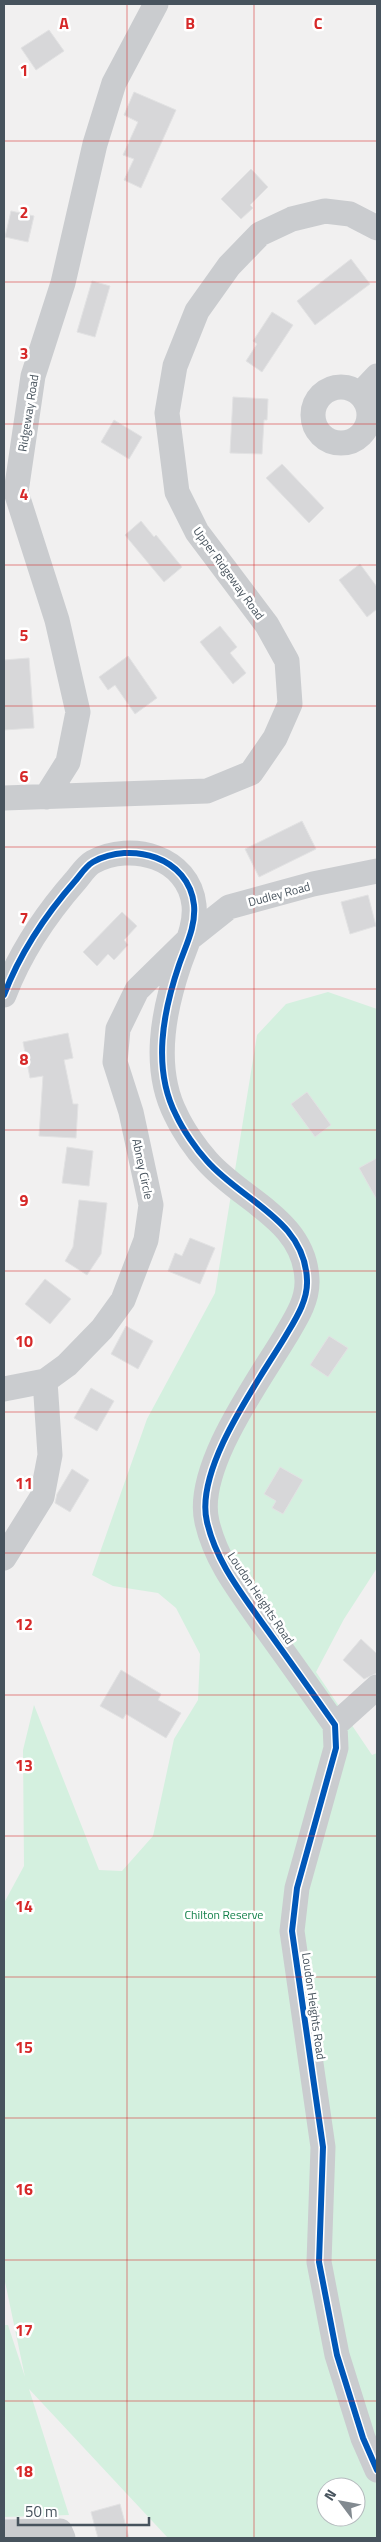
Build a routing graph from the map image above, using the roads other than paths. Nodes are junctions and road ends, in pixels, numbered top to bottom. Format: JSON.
{"nodes":[{"id":1,"x":156,"y":4,"type":"edge"},
{"id":2,"x":377,"y":228,"type":"edge"},
{"id":3,"x":377,"y":376,"type":"edge"},
{"id":4,"x":360,"y":394,"type":"dead end"},
{"id":5,"x":4,"y":798,"type":"edge"},
{"id":6,"x":46,"y":798,"type":"junction"},
{"id":7,"x":377,"y":871,"type":"edge"},
{"id":8,"x":190,"y":938,"type":"junction"},
{"id":9,"x":4,"y":995,"type":"edge"},
{"id":10,"x":45,"y":1381,"type":"junction"},
{"id":11,"x":4,"y":1389,"type":"edge"},
{"id":12,"x":4,"y":1558,"type":"edge"},
{"id":13,"x":377,"y":1687,"type":"edge"},
{"id":14,"x":335,"y":1725,"type":"junction"},
{"id":15,"x":377,"y":2470,"type":"edge"},
{"id":16,"x":4,"y":2532,"type":"edge"},
{"id":17,"x":62,"y":2538,"type":"edge"}],
"edges":[{"from":1,"to":6,"type":"street","name":"Ridgeway Road"},
{"from":2,"to":6,"type":"street","name":"Upper Ridgeway Road"},
{"from":3,"to":4,"type":"street"},
{"from":5,"to":6,"type":"street","name":"Upper Ridgeway Road"},
{"from":7,"to":8,"type":"street","name":"Dudley Road"},
{"from":8,"to":9,"type":"street","name":"Loudon Heights Road"},
{"from":8,"to":10,"type":"street","name":"Abney Circle"},
{"from":8,"to":14,"type":"street","name":"Loudon Heights Road"},
{"from":10,"to":11,"type":"street","name":"Abney Circle"},
{"from":10,"to":12,"type":"street"},
{"from":13,"to":14,"type":"street"},
{"from":14,"to":15,"type":"street","name":"Loudon Heights Road"},
{"from":16,"to":17,"type":"street"}]}
